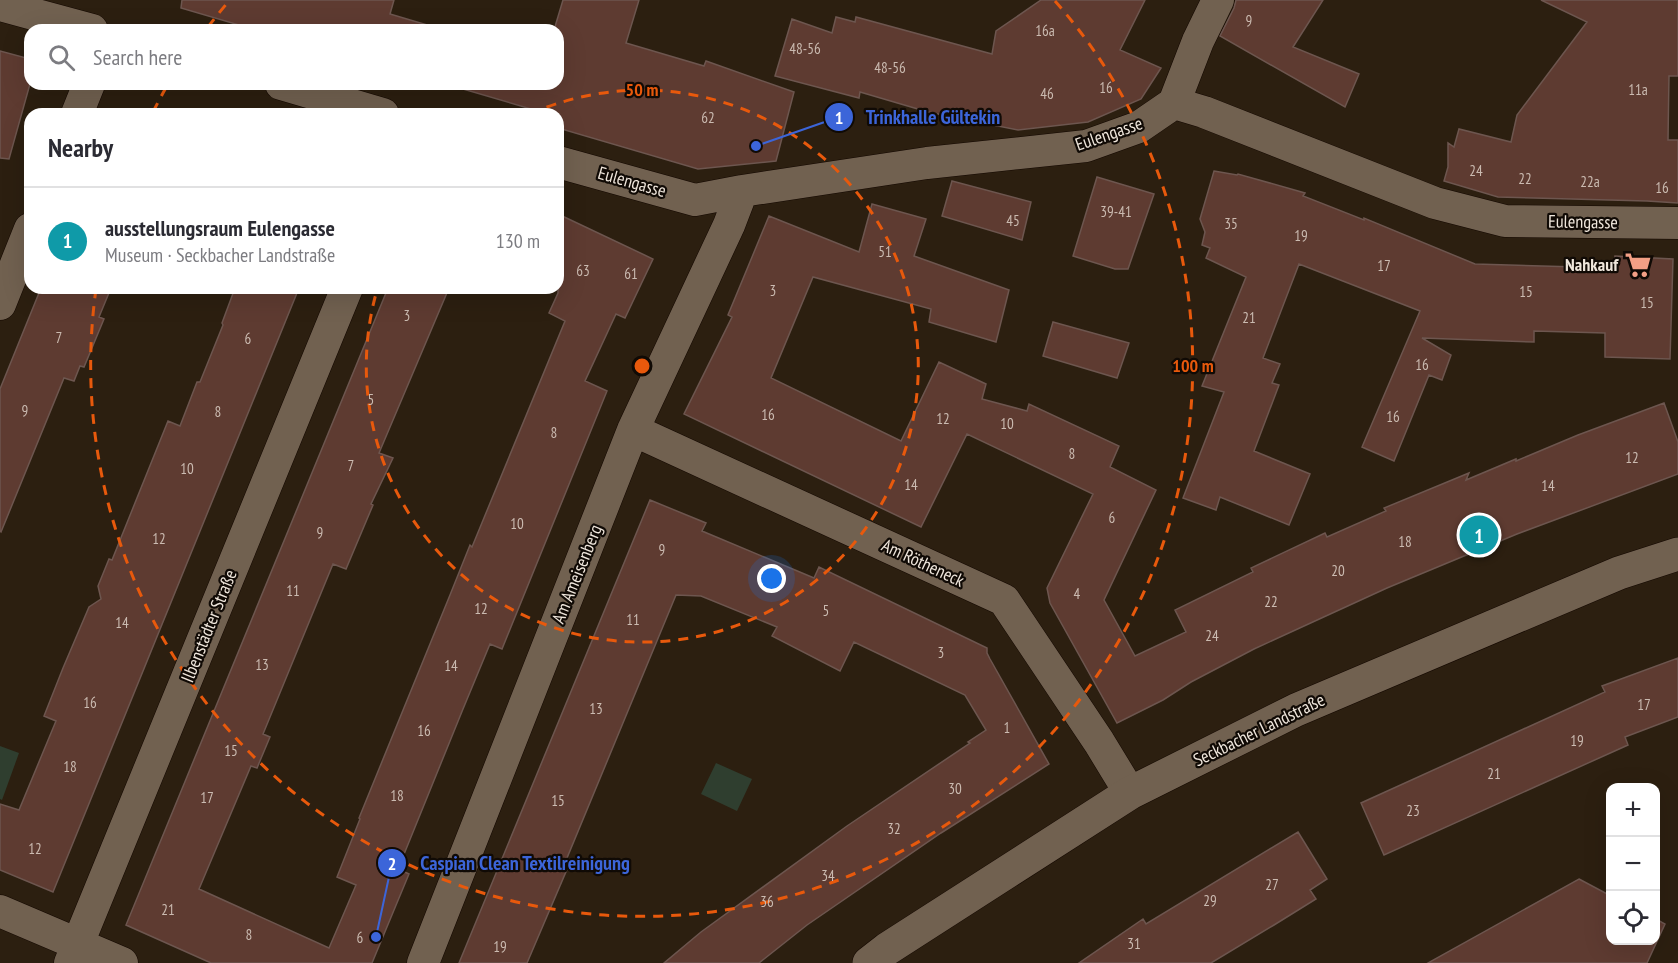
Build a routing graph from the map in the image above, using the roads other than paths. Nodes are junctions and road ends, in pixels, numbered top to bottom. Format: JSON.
{"nodes":[{"id":1,"x":1218,"y":0,"type":"edge"},
{"id":2,"x":0,"y":5,"type":"edge"},
{"id":3,"x":70,"y":24,"type":"edge"},
{"id":4,"x":87,"y":90,"type":"edge"},
{"id":5,"x":301,"y":90,"type":"edge"},
{"id":6,"x":1174,"y":103,"type":"junction"},
{"id":7,"x":79,"y":108,"type":"edge"},
{"id":8,"x":363,"y":108,"type":"edge"},
{"id":9,"x":564,"y":164,"type":"edge"},
{"id":10,"x":742,"y":191,"type":"junction"},
{"id":11,"x":1678,"y":223,"type":"edge"},
{"id":12,"x":24,"y":245,"type":"edge"},
{"id":13,"x":345,"y":294,"type":"edge"},
{"id":14,"x":0,"y":304,"type":"edge"},
{"id":15,"x":633,"y":430,"type":"junction"},
{"id":16,"x":1678,"y":554,"type":"edge"},
{"id":17,"x":1130,"y":793,"type":"junction"},
{"id":18,"x":0,"y":911,"type":"edge"},
{"id":19,"x":74,"y":953,"type":"edge"},
{"id":20,"x":122,"y":963,"type":"edge"},
{"id":21,"x":423,"y":963,"type":"edge"},
{"id":22,"x":869,"y":963,"type":"edge"}],
"edges":[{"from":1,"to":6,"type":"street"},
{"from":2,"to":3,"type":"street"},
{"from":4,"to":7,"type":"street"},
{"from":5,"to":8,"type":"street"},
{"from":6,"to":10,"type":"street","name":"Eulengasse"},
{"from":6,"to":11,"type":"street","name":"Eulengasse"},
{"from":9,"to":10,"type":"street","name":"Eulengasse"},
{"from":10,"to":15,"type":"street","name":"Am Ameisenberg"},
{"from":12,"to":14,"type":"street"},
{"from":13,"to":19,"type":"street","name":"Ilbenstädter Straße"},
{"from":15,"to":17,"type":"street","name":"Am Rötheneck"},
{"from":15,"to":21,"type":"street","name":"Am Ameisenberg"},
{"from":16,"to":17,"type":"main road","name":"Seckbacher Landstraße"},
{"from":17,"to":22,"type":"main road","name":"Seckbacher Landstraße"},
{"from":18,"to":19,"type":"street"},
{"from":19,"to":20,"type":"street"}]}
